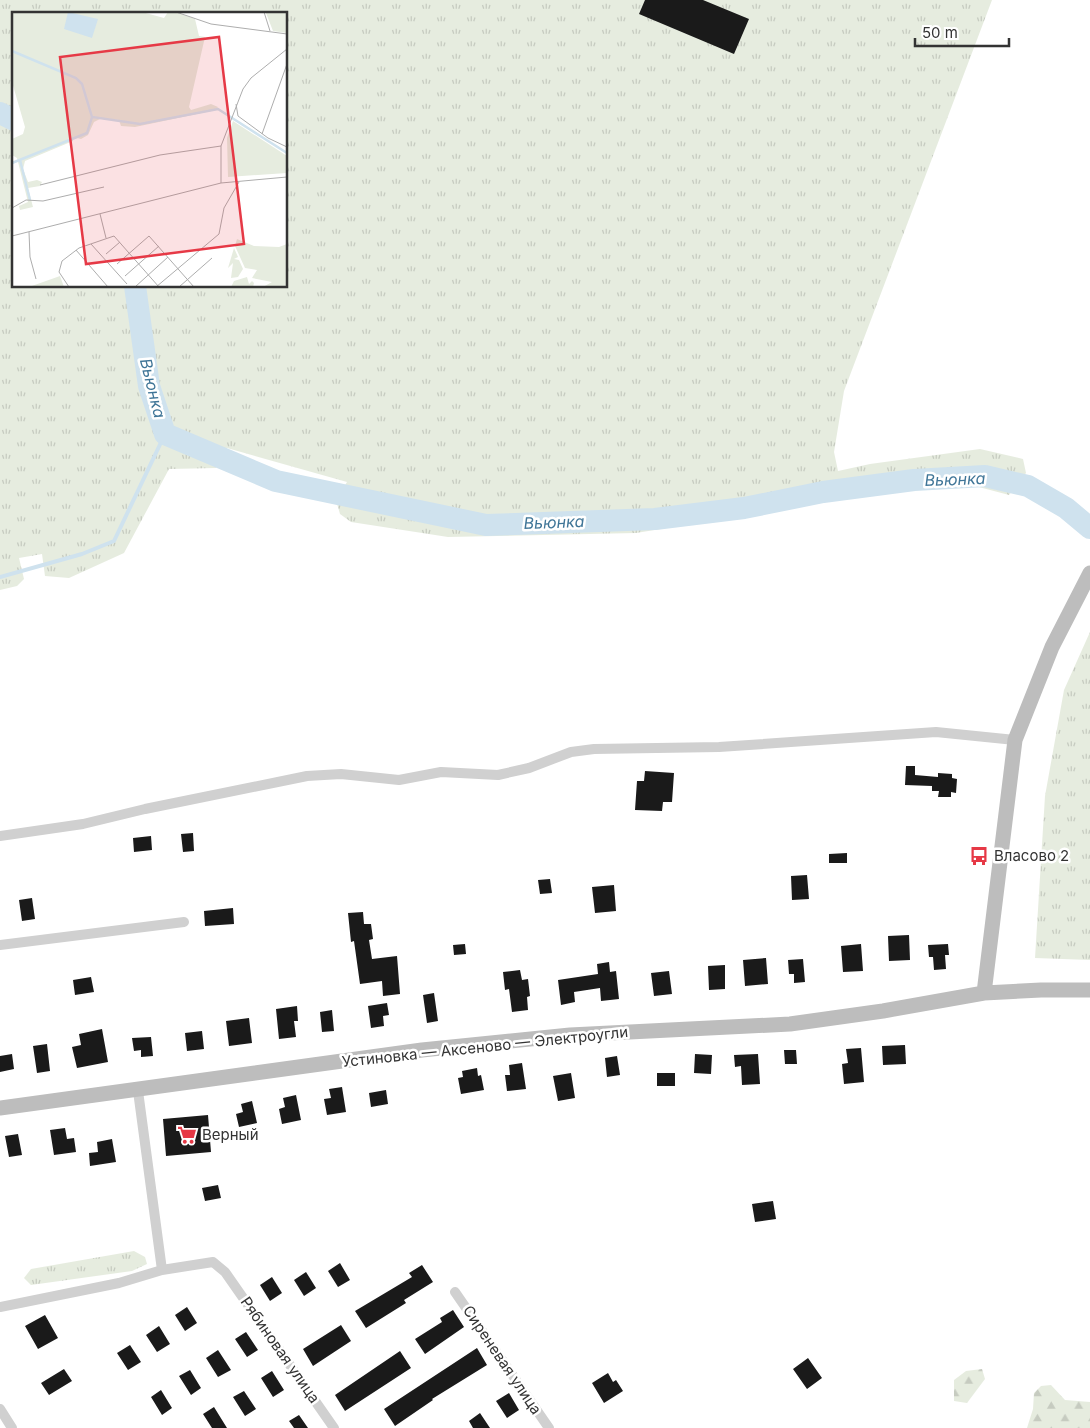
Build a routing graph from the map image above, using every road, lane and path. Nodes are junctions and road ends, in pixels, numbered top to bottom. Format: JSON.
{"nodes":[{"id":1,"x":1090,"y":573,"type":"edge"},
{"id":2,"x":1015,"y":740,"type":"junction"},
{"id":3,"x":0,"y":836,"type":"edge"},
{"id":4,"x":184,"y":922,"type":"dead end"},
{"id":5,"x":0,"y":945,"type":"edge"},
{"id":6,"x":1090,"y":990,"type":"edge"},
{"id":7,"x":984,"y":993,"type":"junction"},
{"id":8,"x":138,"y":1091,"type":"junction"},
{"id":9,"x":0,"y":1108,"type":"edge"},
{"id":10,"x":162,"y":1270,"type":"junction"},
{"id":11,"x":455,"y":1292,"type":"dead end"},
{"id":12,"x":0,"y":1307,"type":"edge"},
{"id":13,"x":0,"y":1409,"type":"edge"},
{"id":14,"x":12,"y":1428,"type":"edge"},
{"id":15,"x":334,"y":1428,"type":"edge"},
{"id":16,"x":549,"y":1428,"type":"edge"}],
"edges":[{"from":1,"to":2,"type":"main road"},
{"from":2,"to":3,"type":"street"},
{"from":2,"to":7,"type":"main road"},
{"from":4,"to":5,"type":"street"},
{"from":6,"to":7,"type":"main road","name":"Устиновка — Аксеново — Электроугли"},
{"from":7,"to":8,"type":"main road","name":"Устиновка — Аксеново — Электроугли"},
{"from":8,"to":9,"type":"main road","name":"Устиновка — Аксеново — Электроугли"},
{"from":8,"to":10,"type":"street"},
{"from":10,"to":12,"type":"street"},
{"from":10,"to":15,"type":"street","name":"Рябиновая улица"},
{"from":11,"to":16,"type":"street","name":"Сиреневая улица"},
{"from":13,"to":14,"type":"street"}]}
